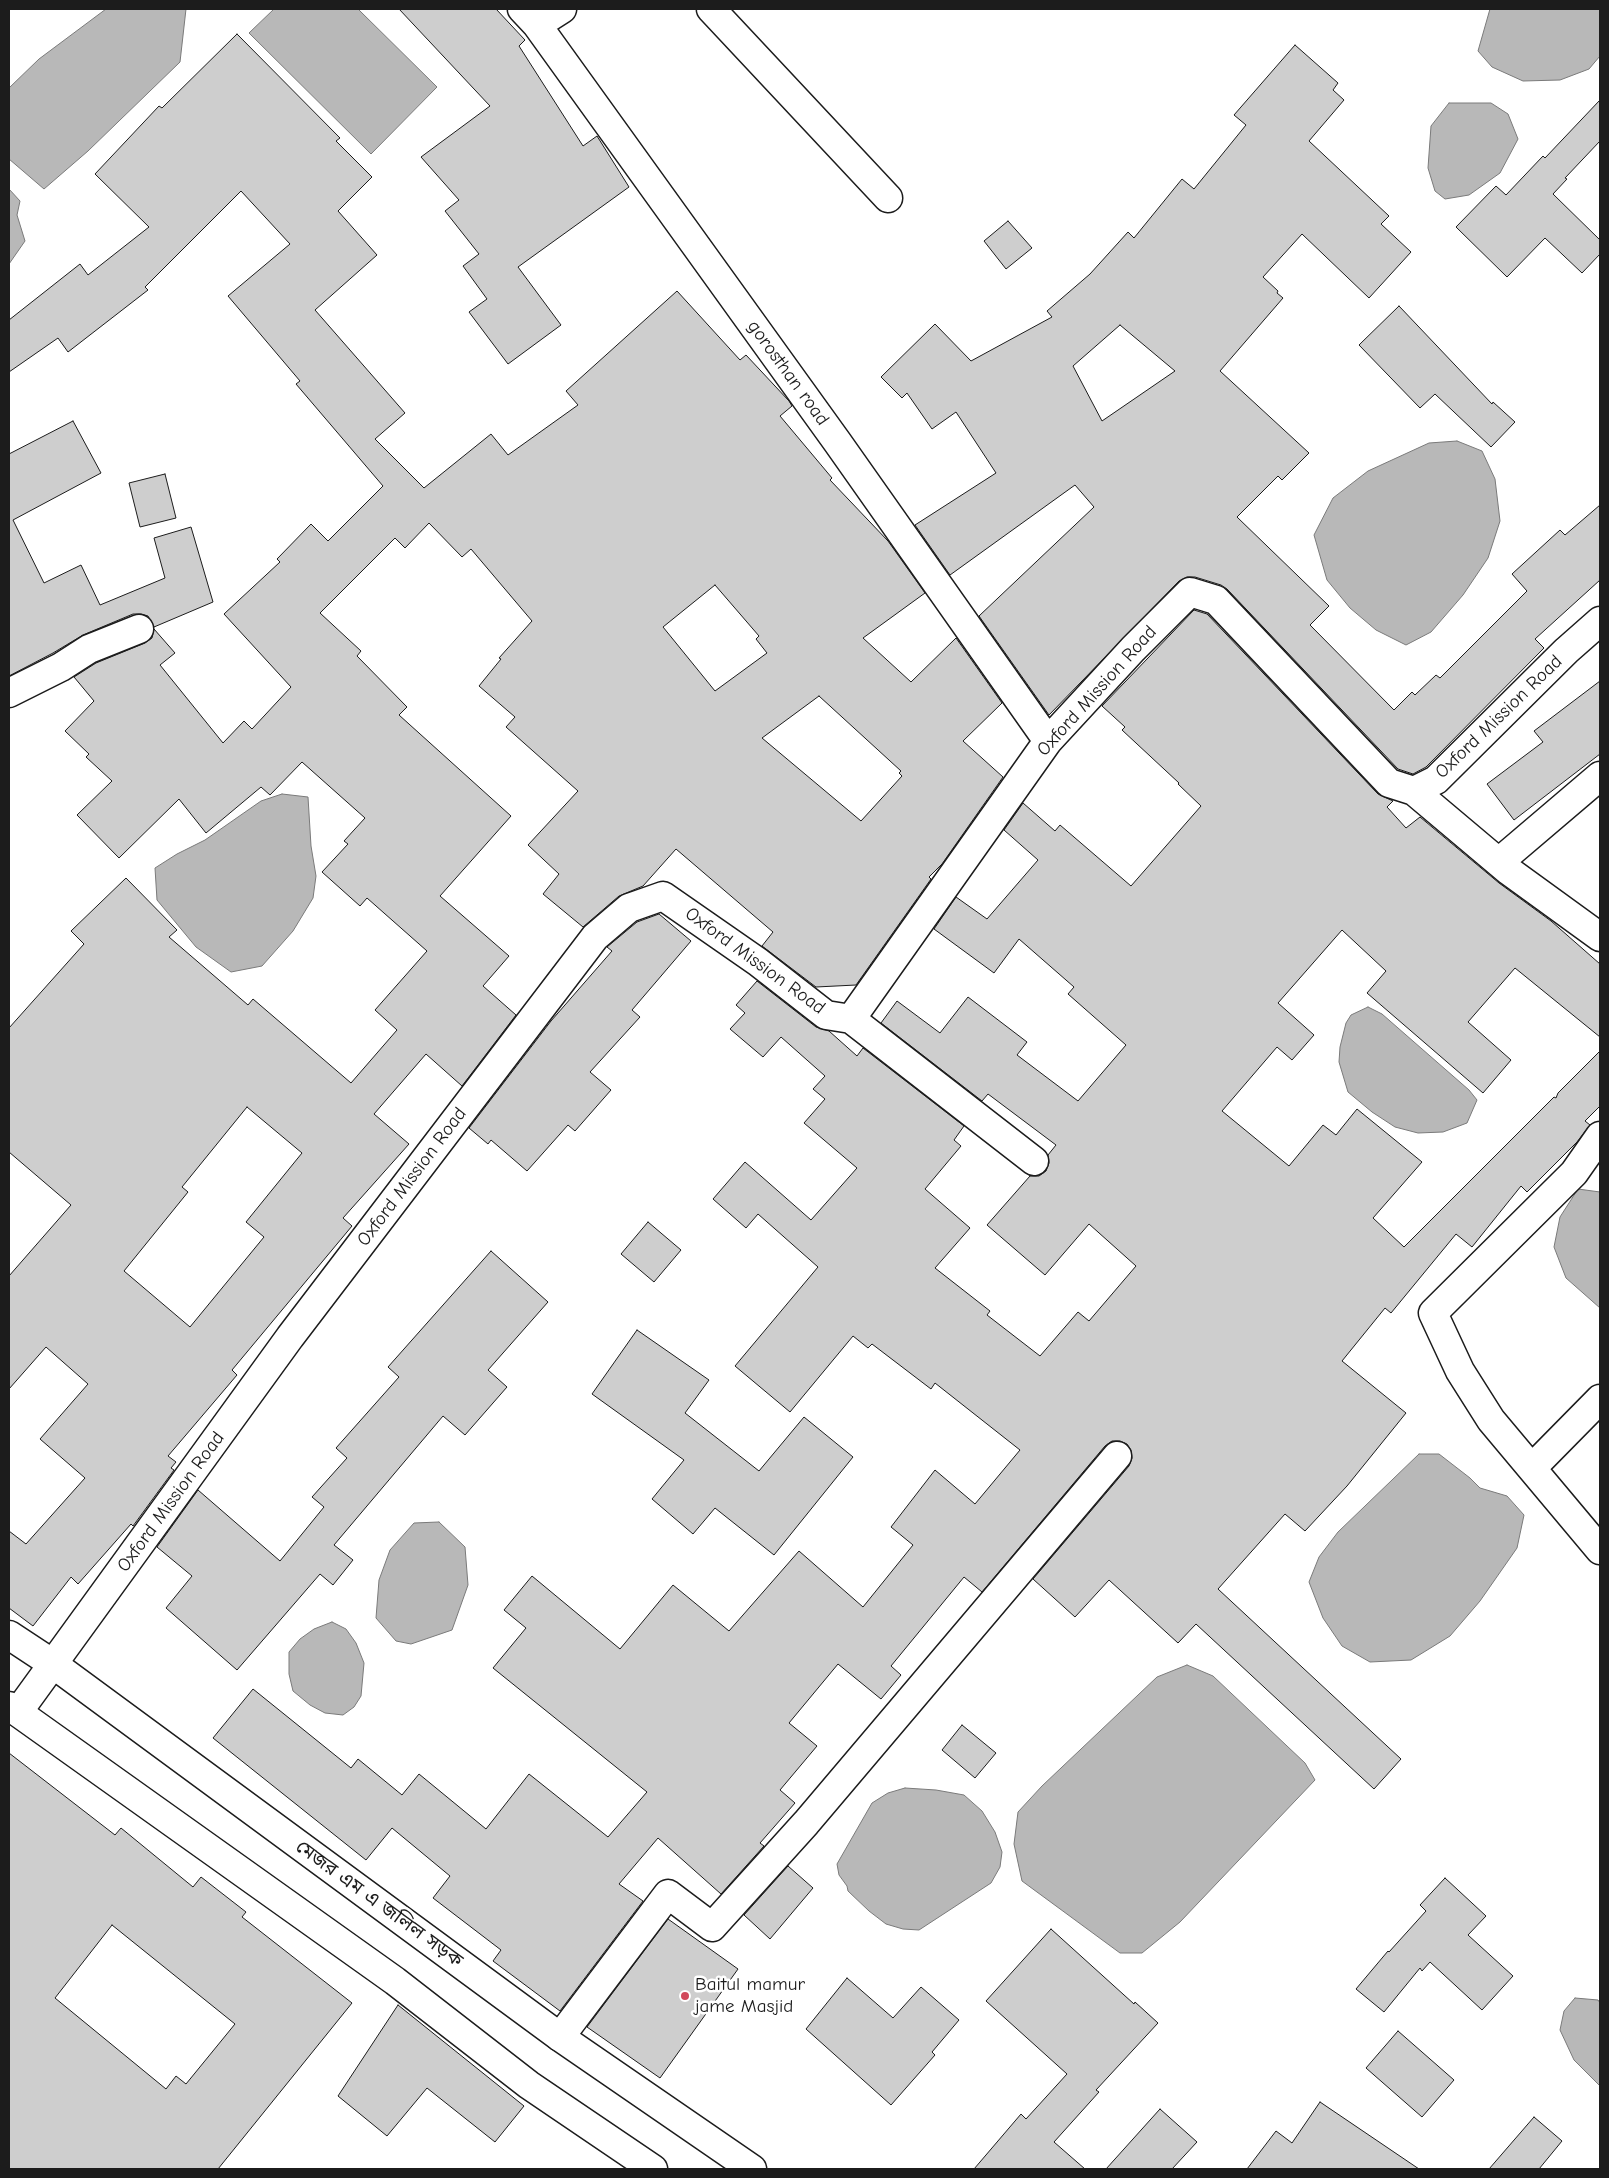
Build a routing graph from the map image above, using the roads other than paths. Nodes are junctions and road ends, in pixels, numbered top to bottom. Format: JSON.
{"nodes":[{"id":1,"x":562,"y":9,"type":"edge"},
{"id":2,"x":711,"y":9,"type":"edge"},
{"id":3,"x":529,"y":17,"type":"edge"},
{"id":4,"x":888,"y":198,"type":"dead end"},
{"id":5,"x":1600,"y":621,"type":"edge"},
{"id":6,"x":139,"y":629,"type":"dead end"},
{"id":7,"x":9,"y":693,"type":"edge"},
{"id":8,"x":1048,"y":741,"type":"junction"},
{"id":9,"x":1600,"y":776,"type":"edge"},
{"id":10,"x":1414,"y":791,"type":"junction"},
{"id":11,"x":1499,"y":862,"type":"junction"},
{"id":12,"x":1600,"y":938,"type":"edge"},
{"id":13,"x":851,"y":1019,"type":"junction"},
{"id":14,"x":1600,"y":1136,"type":"edge"},
{"id":15,"x":1034,"y":1161,"type":"dead end"},
{"id":16,"x":1600,"y":1399,"type":"edge"},
{"id":17,"x":1117,"y":1456,"type":"dead end"},
{"id":18,"x":1532,"y":1468,"type":"junction"},
{"id":19,"x":1600,"y":1550,"type":"edge"},
{"id":20,"x":9,"y":1635,"type":"edge"},
{"id":21,"x":53,"y":1664,"type":"junction"},
{"id":22,"x":13,"y":1709,"type":"edge"},
{"id":23,"x":560,"y":2037,"type":"junction"},
{"id":24,"x":653,"y":2169,"type":"edge"},
{"id":25,"x":752,"y":2169,"type":"edge"}],
"edges":[{"from":1,"to":3,"type":"street"},
{"from":2,"to":4,"type":"street"},
{"from":3,"to":8,"type":"street","name":"gorosthan road"},
{"from":5,"to":10,"type":"street","name":"Oxford Mission Road"},
{"from":6,"to":7,"type":"street"},
{"from":8,"to":10,"type":"street","name":"Oxford Mission Road"},
{"from":8,"to":13,"type":"street","name":"Oxford Mission Road"},
{"from":9,"to":11,"type":"street"},
{"from":10,"to":11,"type":"street"},
{"from":11,"to":12,"type":"street"},
{"from":13,"to":15,"type":"street"},
{"from":13,"to":21,"type":"street","name":"Oxford Mission Road"},
{"from":14,"to":18,"type":"street"},
{"from":16,"to":18,"type":"street"},
{"from":17,"to":23,"type":"street"},
{"from":18,"to":19,"type":"street"},
{"from":20,"to":21,"type":"street","name":"মেজর এম এ জলিল সড়ক"},
{"from":21,"to":22,"type":"street","name":"Oxford Mission Road"},
{"from":21,"to":23,"type":"street","name":"মেজর এম এ জলিল সড়ক"},
{"from":22,"to":24,"type":"street"},
{"from":23,"to":25,"type":"street","name":"মেজর এম এ জলিল সড়ক"}]}
